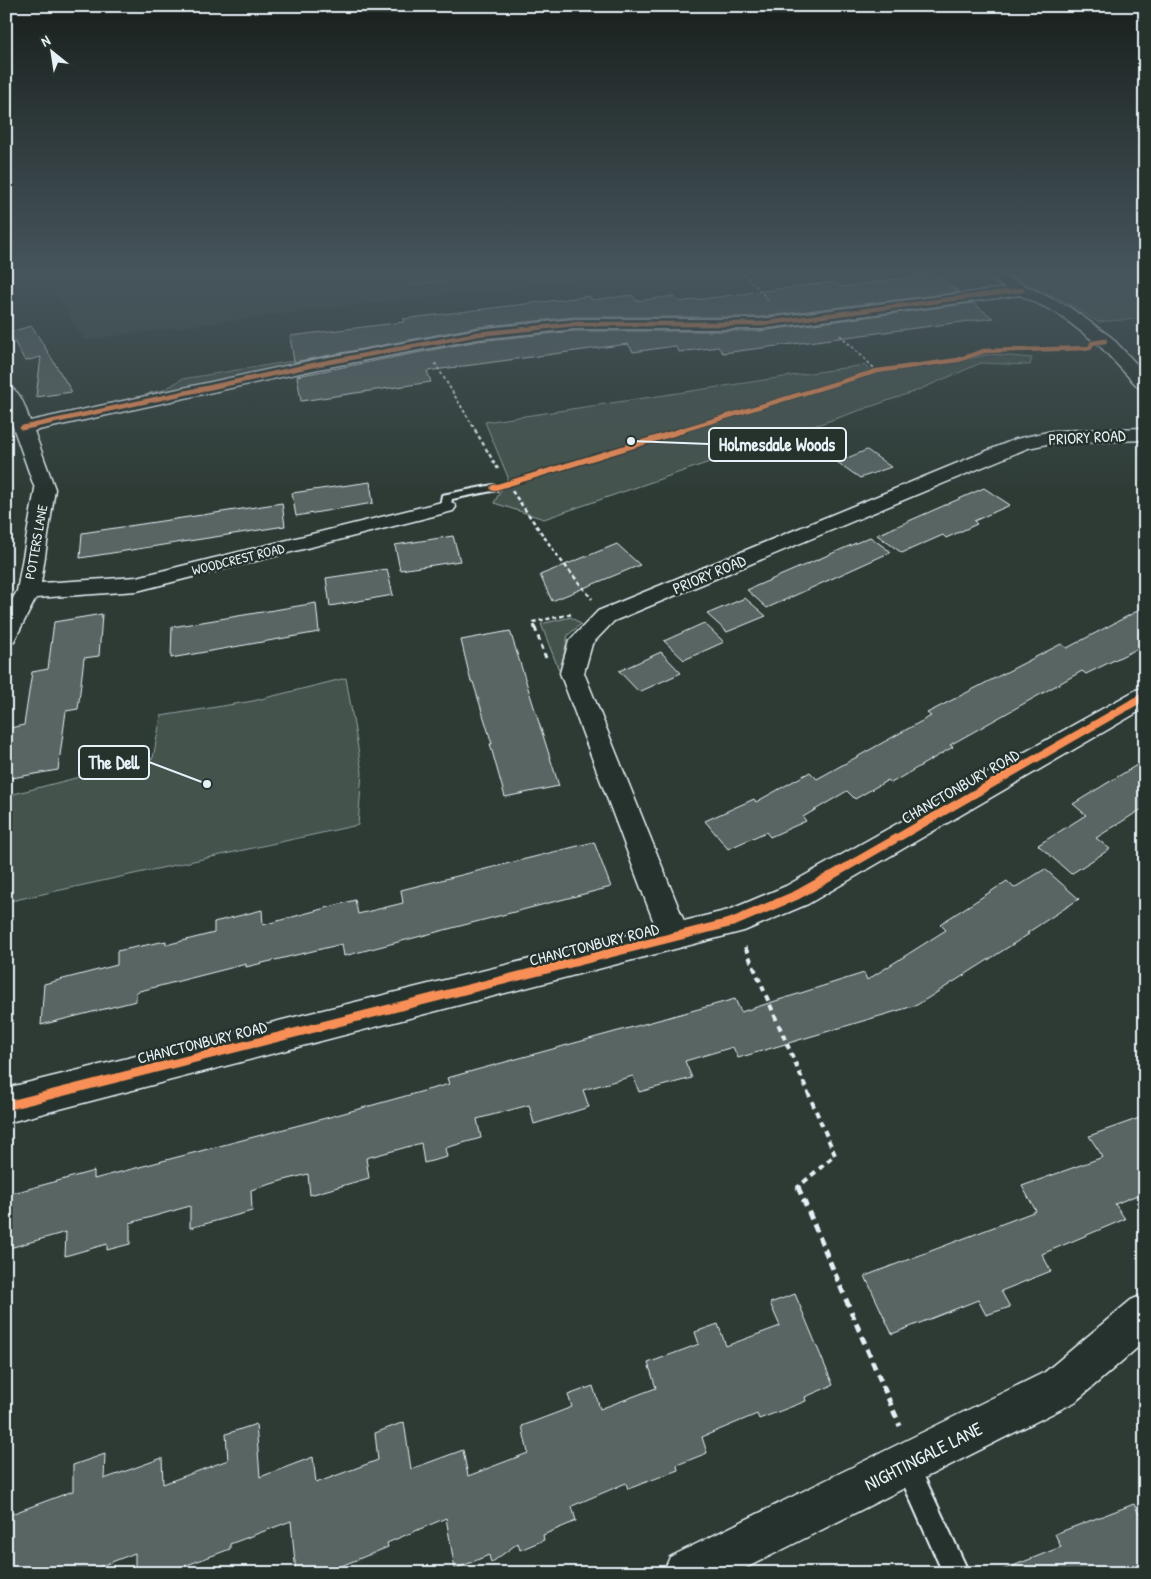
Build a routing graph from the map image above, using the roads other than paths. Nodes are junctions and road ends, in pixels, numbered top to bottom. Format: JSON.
{"nodes":[{"id":1,"x":407,"y":347,"type":"edge"},
{"id":2,"x":1109,"y":347,"type":"edge"},
{"id":3,"x":1145,"y":384,"type":"edge"},
{"id":4,"x":6,"y":391,"type":"edge"},
{"id":5,"x":22,"y":428,"type":"junction"},
{"id":6,"x":1145,"y":434,"type":"edge"},
{"id":7,"x":493,"y":488,"type":"road end"},
{"id":8,"x":446,"y":507,"type":"joint"},
{"id":9,"x":28,"y":591,"type":"junction"},
{"id":10,"x":6,"y":635,"type":"edge"},
{"id":11,"x":1145,"y":696,"type":"edge"},
{"id":12,"x":676,"y":937,"type":"junction"},
{"id":13,"x":6,"y":1106,"type":"edge"},
{"id":14,"x":1145,"y":1314,"type":"edge"},
{"id":15,"x":911,"y":1463,"type":"junction"},
{"id":16,"x":686,"y":1573,"type":"edge"},
{"id":17,"x":956,"y":1573,"type":"edge"}],
"edges":[{"from":1,"to":5,"type":"street"},
{"from":2,"to":3,"type":"street"},
{"from":4,"to":5,"type":"street","name":"POTTERS LANE"},
{"from":5,"to":9,"type":"street","name":"POTTERS LANE"},
{"from":6,"to":12,"type":"street","name":"PRIORY ROAD"},
{"from":7,"to":8,"type":"lane"},
{"from":8,"to":9,"type":"street","name":"WOODCREST ROAD"},
{"from":9,"to":10,"type":"street","name":"POTTERS LANE"},
{"from":11,"to":12,"type":"street","name":"CHANCTONBURY ROAD"},
{"from":12,"to":13,"type":"street","name":"CHANCTONBURY ROAD"},
{"from":14,"to":15,"type":"street","name":"NIGHTINGALE LANE"},
{"from":15,"to":16,"type":"street","name":"NIGHTINGALE LANE"},
{"from":15,"to":17,"type":"lane"}]}
